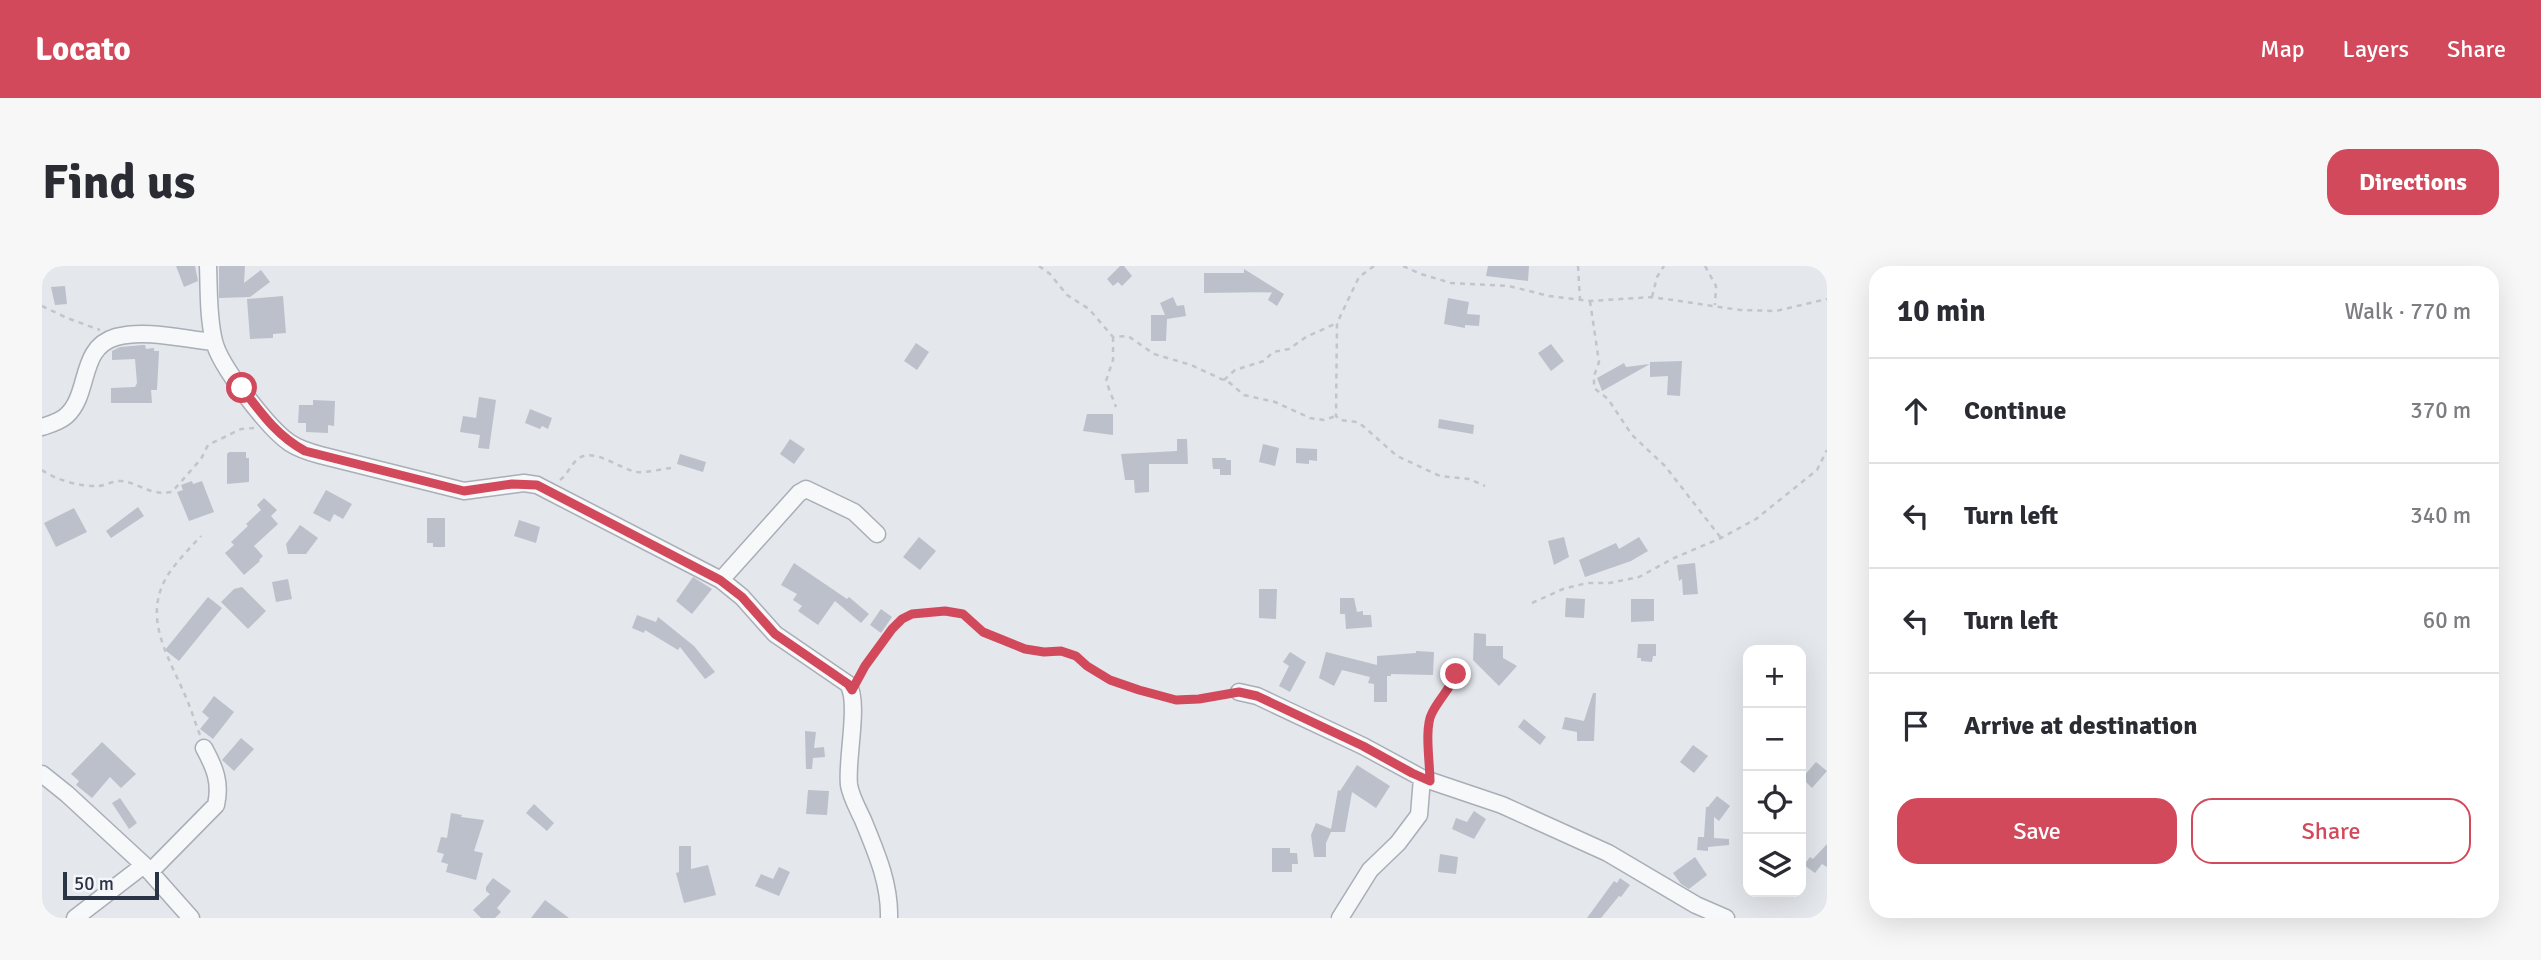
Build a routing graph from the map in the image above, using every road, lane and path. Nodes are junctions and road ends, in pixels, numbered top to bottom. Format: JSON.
{"nodes":[{"id":1,"x":208,"y":266,"type":"edge"},
{"id":2,"x":1039,"y":266,"type":"edge"},
{"id":3,"x":1374,"y":266,"type":"edge"},
{"id":4,"x":1403,"y":266,"type":"edge"},
{"id":5,"x":1578,"y":266,"type":"edge"},
{"id":6,"x":1664,"y":266,"type":"edge"},
{"id":7,"x":1705,"y":266,"type":"edge"},
{"id":8,"x":1652,"y":296,"type":"junction"},
{"id":9,"x":1827,"y":299,"type":"edge"},
{"id":10,"x":1580,"y":300,"type":"junction"},
{"id":11,"x":1590,"y":301,"type":"junction"},
{"id":12,"x":42,"y":306,"type":"edge"},
{"id":13,"x":1715,"y":306,"type":"junction"},
{"id":14,"x":1337,"y":323,"type":"junction"},
{"id":15,"x":118,"y":337,"type":"junction"},
{"id":16,"x":1113,"y":337,"type":"junction"},
{"id":17,"x":214,"y":342,"type":"junction"},
{"id":18,"x":1224,"y":381,"type":"junction"},
{"id":19,"x":1116,"y":407,"type":"dead end"},
{"id":20,"x":1336,"y":416,"type":"junction"},
{"id":21,"x":271,"y":426,"type":"junction"},
{"id":22,"x":42,"y":427,"type":"edge"},
{"id":23,"x":1827,"y":450,"type":"edge"},
{"id":24,"x":671,"y":468,"type":"dead end"},
{"id":25,"x":42,"y":470,"type":"edge"},
{"id":26,"x":1485,"y":486,"type":"dead end"},
{"id":27,"x":541,"y":487,"type":"junction"},
{"id":28,"x":877,"y":534,"type":"dead end"},
{"id":29,"x":201,"y":537,"type":"dead end"},
{"id":30,"x":1721,"y":538,"type":"junction"},
{"id":31,"x":720,"y":580,"type":"junction"},
{"id":32,"x":1532,"y":603,"type":"dead end"},
{"id":33,"x":1456,"y":674,"type":"dead end"},
{"id":34,"x":852,"y":690,"type":"junction"},
{"id":35,"x":1239,"y":692,"type":"joint"},
{"id":36,"x":204,"y":748,"type":"joint"},
{"id":37,"x":42,"y":774,"type":"edge"},
{"id":38,"x":1426,"y":779,"type":"junction"},
{"id":39,"x":147,"y":868,"type":"junction"},
{"id":40,"x":75,"y":918,"type":"edge"},
{"id":41,"x":191,"y":918,"type":"edge"},
{"id":42,"x":889,"y":918,"type":"edge"},
{"id":43,"x":1339,"y":918,"type":"edge"},
{"id":44,"x":1726,"y":918,"type":"edge"}],
"edges":[{"from":1,"to":17,"type":"street"},
{"from":2,"to":16,"type":"path"},
{"from":3,"to":14,"type":"path"},
{"from":4,"to":10,"type":"path"},
{"from":5,"to":10,"type":"path"},
{"from":6,"to":8,"type":"path"},
{"from":7,"to":13,"type":"path"},
{"from":8,"to":11,"type":"path"},
{"from":8,"to":13,"type":"path"},
{"from":9,"to":13,"type":"path"},
{"from":10,"to":11,"type":"path"},
{"from":11,"to":30,"type":"path"},
{"from":12,"to":15,"type":"path"},
{"from":14,"to":18,"type":"path"},
{"from":14,"to":20,"type":"path"},
{"from":15,"to":17,"type":"street"},
{"from":15,"to":22,"type":"street"},
{"from":16,"to":18,"type":"path"},
{"from":16,"to":19,"type":"path"},
{"from":17,"to":21,"type":"street"},
{"from":18,"to":20,"type":"path"},
{"from":20,"to":26,"type":"path"},
{"from":21,"to":25,"type":"path"},
{"from":21,"to":27,"type":"street"},
{"from":23,"to":30,"type":"path"},
{"from":24,"to":27,"type":"path"},
{"from":27,"to":31,"type":"street"},
{"from":28,"to":31,"type":"street"},
{"from":29,"to":36,"type":"path"},
{"from":30,"to":32,"type":"path"},
{"from":31,"to":34,"type":"street"},
{"from":33,"to":38,"type":"path"},
{"from":34,"to":35,"type":"path"},
{"from":34,"to":42,"type":"street"},
{"from":35,"to":38,"type":"street"},
{"from":36,"to":39,"type":"street"},
{"from":37,"to":39,"type":"street"},
{"from":38,"to":43,"type":"street"},
{"from":38,"to":44,"type":"street"},
{"from":39,"to":40,"type":"street"},
{"from":39,"to":41,"type":"street"}]}
